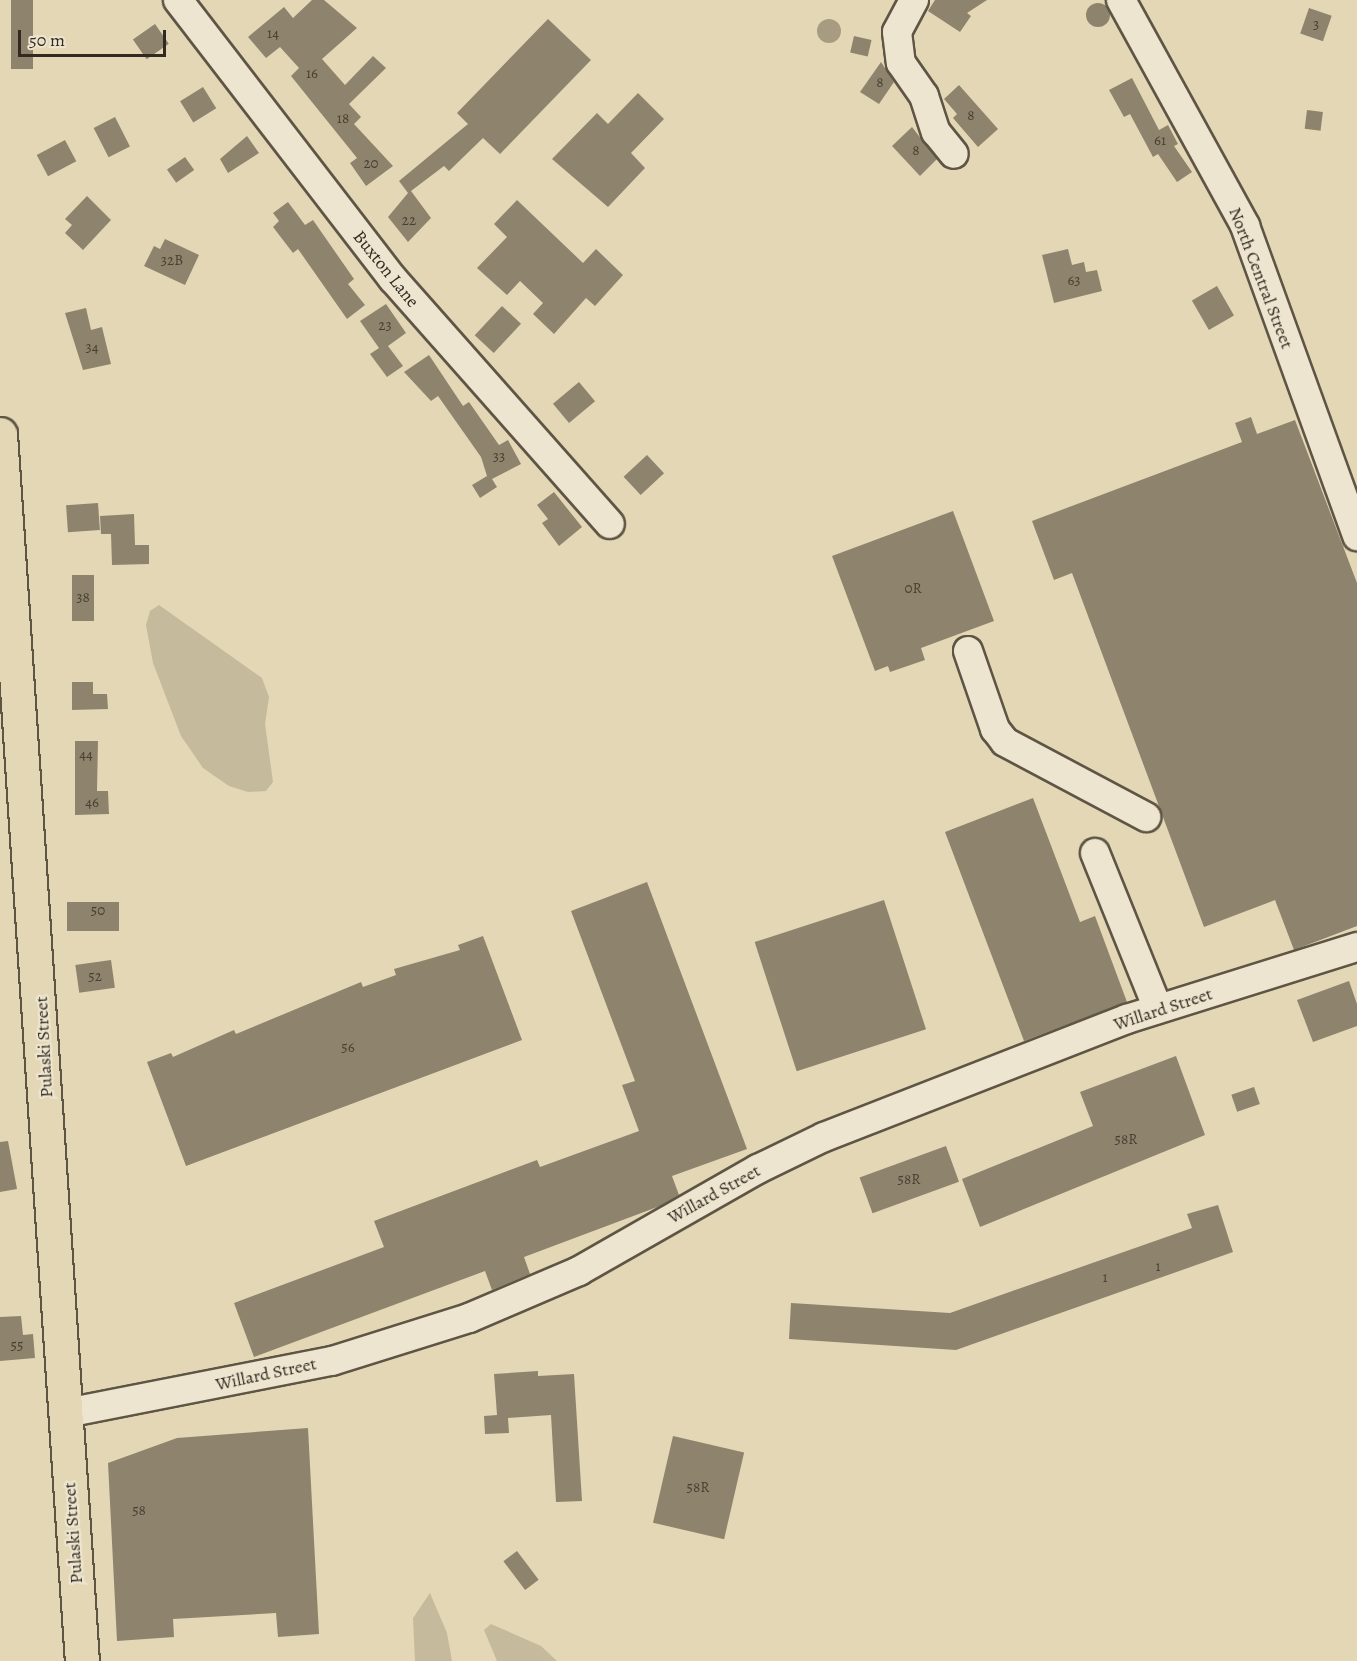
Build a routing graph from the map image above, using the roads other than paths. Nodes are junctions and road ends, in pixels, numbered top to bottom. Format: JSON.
{"nodes":[{"id":1,"x":178,"y":0,"type":"edge"},
{"id":2,"x":914,"y":0,"type":"edge"},
{"id":3,"x":1121,"y":0,"type":"edge"},
{"id":4,"x":954,"y":154,"type":"dead end"},
{"id":5,"x":0,"y":434,"type":"edge"},
{"id":6,"x":610,"y":524,"type":"dead end"},
{"id":7,"x":1357,"y":536,"type":"edge"},
{"id":8,"x":968,"y":651,"type":"dead end"},
{"id":9,"x":1146,"y":817,"type":"dead end"},
{"id":10,"x":1095,"y":853,"type":"dead end"},
{"id":11,"x":1357,"y":947,"type":"edge"},
{"id":12,"x":1158,"y":1009,"type":"junction"},
{"id":13,"x":66,"y":1413,"type":"junction"},
{"id":14,"x":82,"y":1661,"type":"edge"}],
"edges":[{"from":1,"to":6,"type":"street","name":"Buxton Lane"},
{"from":2,"to":4,"type":"street"},
{"from":3,"to":7,"type":"street","name":"North Central Street"},
{"from":5,"to":13,"type":"main road","name":"Pulaski Street"},
{"from":8,"to":9,"type":"street"},
{"from":10,"to":12,"type":"street"},
{"from":11,"to":12,"type":"street","name":"Willard Street"},
{"from":12,"to":13,"type":"street","name":"Willard Street"},
{"from":13,"to":14,"type":"main road","name":"Pulaski Street"}]}
